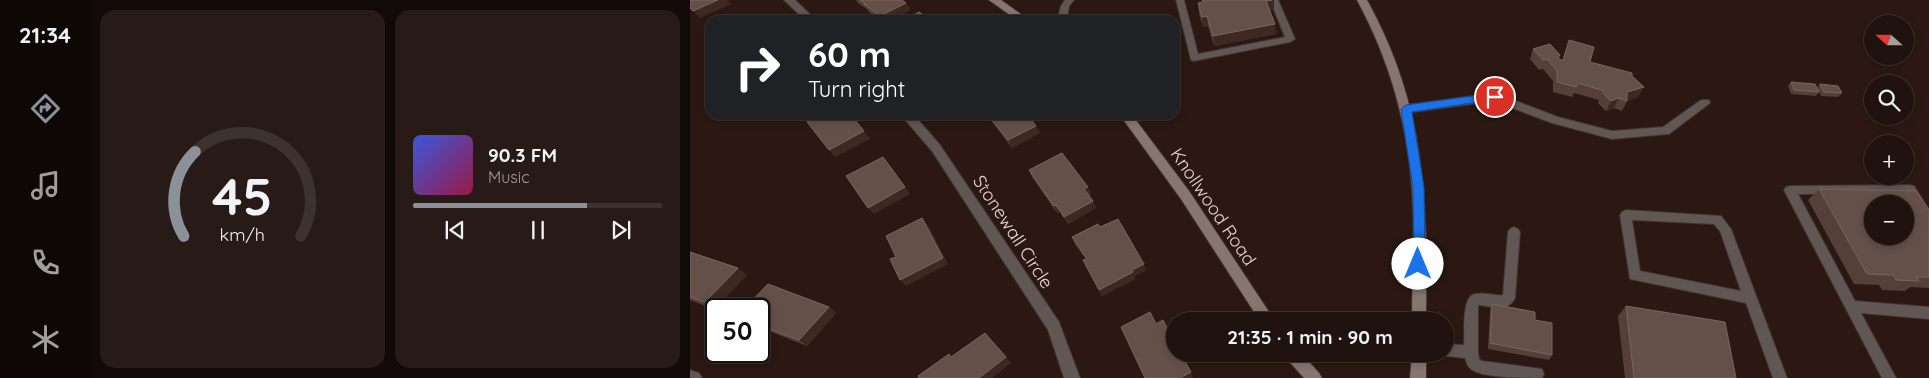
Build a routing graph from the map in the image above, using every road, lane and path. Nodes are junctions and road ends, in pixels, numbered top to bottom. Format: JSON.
{"nodes":[{"id":1,"x":789,"y":0,"type":"edge"},
{"id":2,"x":994,"y":0,"type":"edge"},
{"id":3,"x":1070,"y":0,"type":"edge"},
{"id":4,"x":1180,"y":0,"type":"edge"},
{"id":5,"x":1274,"y":0,"type":"edge"},
{"id":6,"x":1362,"y":0,"type":"edge"},
{"id":7,"x":806,"y":15,"type":"edge"},
{"id":8,"x":1016,"y":15,"type":"edge"},
{"id":9,"x":1063,"y":15,"type":"edge"},
{"id":10,"x":1706,"y":103,"type":"dead end"},
{"id":11,"x":1406,"y":109,"type":"junction"},
{"id":12,"x":911,"y":120,"type":"edge"},
{"id":13,"x":1130,"y":120,"type":"edge"},
{"id":14,"x":1929,"y":220,"type":"edge"},
{"id":15,"x":1514,"y":232,"type":"dead end"},
{"id":16,"x":1751,"y":298,"type":"junction"},
{"id":17,"x":1851,"y":306,"type":"junction"},
{"id":18,"x":1262,"y":312,"type":"edge"},
{"id":19,"x":1419,"y":312,"type":"edge"},
{"id":20,"x":1929,"y":313,"type":"edge"},
{"id":21,"x":1454,"y":351,"type":"edge"},
{"id":22,"x":1471,"y":352,"type":"junction"},
{"id":23,"x":1299,"y":362,"type":"edge"},
{"id":24,"x":1418,"y":362,"type":"edge"},
{"id":25,"x":1537,"y":374,"type":"dead end"},
{"id":26,"x":690,"y":376,"type":"edge"},
{"id":27,"x":694,"y":378,"type":"edge"},
{"id":28,"x":1072,"y":378,"type":"edge"},
{"id":29,"x":1314,"y":378,"type":"edge"},
{"id":30,"x":1418,"y":378,"type":"edge"},
{"id":31,"x":1780,"y":378,"type":"edge"},
{"id":32,"x":1889,"y":378,"type":"edge"}],
"edges":[{"from":1,"to":7,"type":"street"},
{"from":2,"to":8,"type":"main road"},
{"from":3,"to":9,"type":"lane"},
{"from":4,"to":5,"type":"lane"},
{"from":6,"to":11,"type":"main road"},
{"from":10,"to":11,"type":"lane"},
{"from":11,"to":19,"type":"main road"},
{"from":12,"to":28,"type":"street","name":"Stonewall Circle"},
{"from":13,"to":18,"type":"main road","name":"Knollwood Road"},
{"from":14,"to":17,"type":"lane"},
{"from":15,"to":22,"type":"lane"},
{"from":16,"to":16,"type":"lane"},
{"from":16,"to":31,"type":"lane"},
{"from":17,"to":20,"type":"lane"},
{"from":17,"to":32,"type":"lane"},
{"from":21,"to":22,"type":"lane"},
{"from":22,"to":25,"type":"lane"},
{"from":23,"to":29,"type":"main road"},
{"from":24,"to":30,"type":"main road"},
{"from":26,"to":27,"type":"street"}]}
